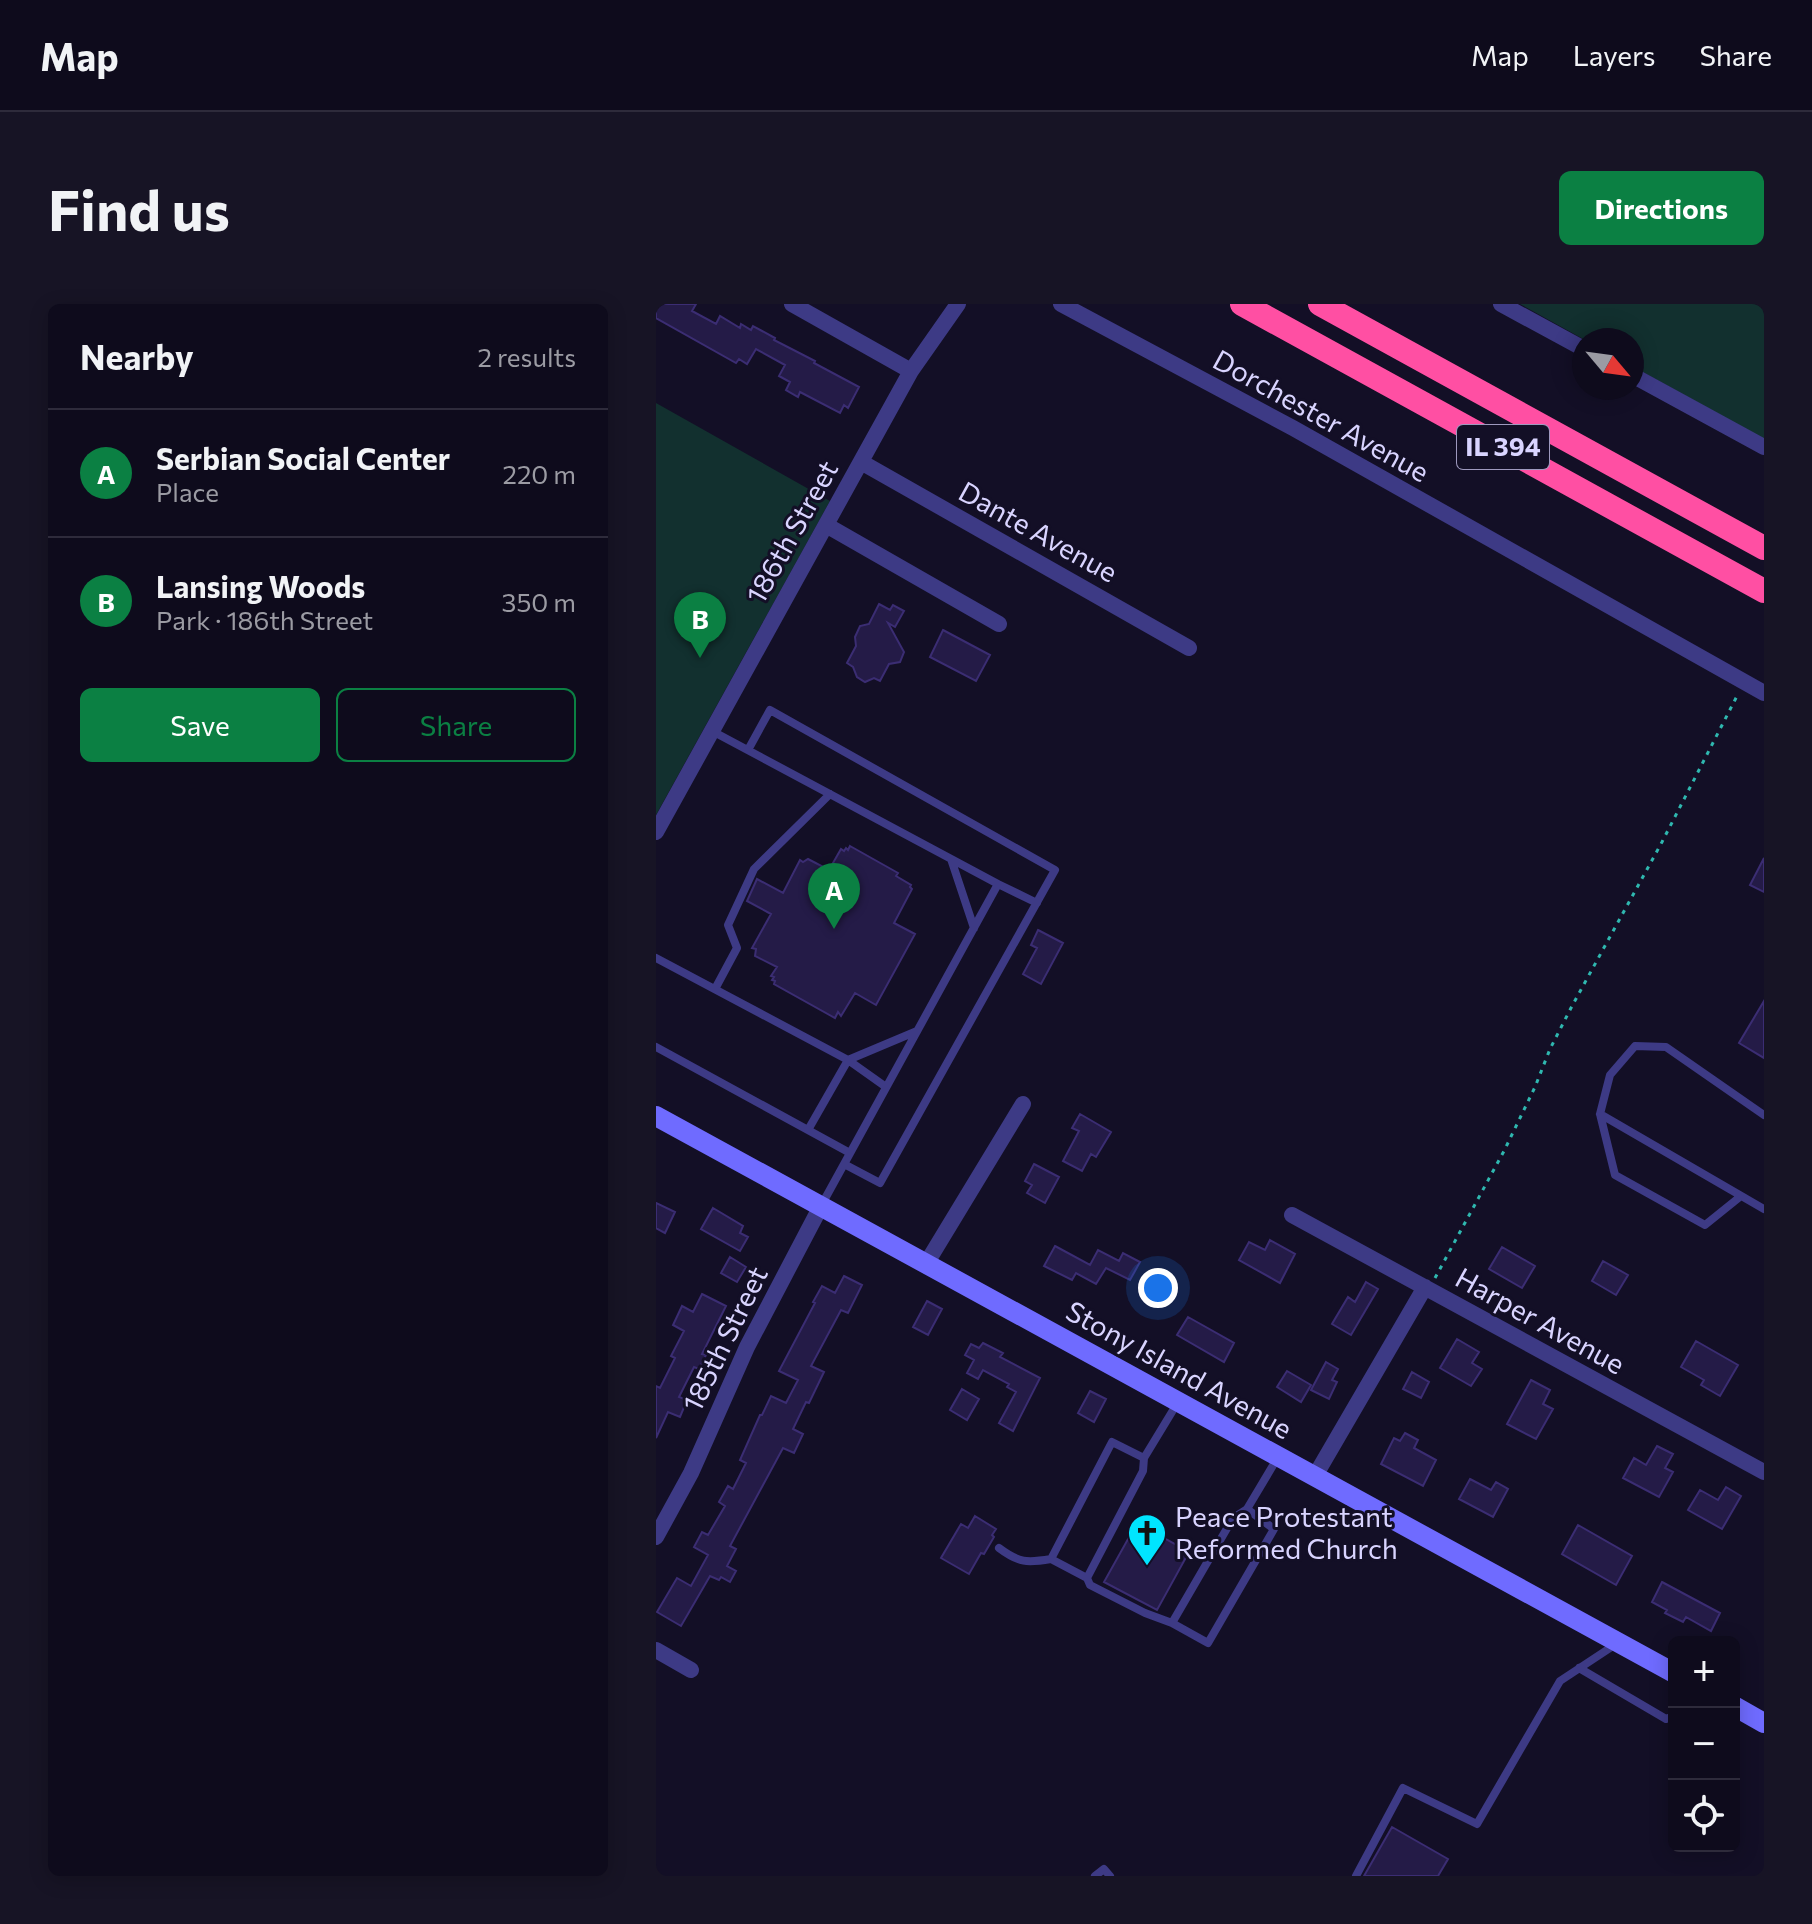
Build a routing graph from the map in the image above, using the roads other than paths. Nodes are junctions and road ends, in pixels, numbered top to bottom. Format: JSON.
{"nodes":[{"id":1,"x":792,"y":304,"type":"edge"},
{"id":2,"x":958,"y":304,"type":"edge"},
{"id":3,"x":1061,"y":304,"type":"edge"},
{"id":4,"x":1242,"y":304,"type":"edge"},
{"id":5,"x":1320,"y":304,"type":"edge"},
{"id":6,"x":1501,"y":304,"type":"edge"},
{"id":7,"x":1572,"y":342,"type":"edge"},
{"id":8,"x":911,"y":371,"type":"junction"},
{"id":9,"x":1644,"y":382,"type":"edge"},
{"id":10,"x":1764,"y":447,"type":"edge"},
{"id":11,"x":861,"y":462,"type":"junction"},
{"id":12,"x":826,"y":525,"type":"junction"},
{"id":13,"x":1764,"y":548,"type":"edge"},
{"id":14,"x":1764,"y":591,"type":"edge"},
{"id":15,"x":999,"y":624,"type":"dead end"},
{"id":16,"x":1189,"y":648,"type":"dead end"},
{"id":17,"x":1764,"y":693,"type":"edge"},
{"id":18,"x":712,"y":731,"type":"junction"},
{"id":19,"x":748,"y":750,"type":"junction"},
{"id":20,"x":830,"y":794,"type":"junction"},
{"id":21,"x":656,"y":832,"type":"edge"},
{"id":22,"x":950,"y":858,"type":"junction"},
{"id":23,"x":998,"y":884,"type":"junction"},
{"id":24,"x":1037,"y":903,"type":"junction"},
{"id":25,"x":974,"y":928,"type":"junction"},
{"id":26,"x":657,"y":961,"type":"edge"},
{"id":27,"x":715,"y":989,"type":"junction"},
{"id":28,"x":917,"y":1031,"type":"junction"},
{"id":29,"x":656,"y":1047,"type":"edge"},
{"id":30,"x":848,"y":1060,"type":"junction"},
{"id":31,"x":886,"y":1087,"type":"junction"},
{"id":32,"x":1023,"y":1104,"type":"dead end"},
{"id":33,"x":1600,"y":1114,"type":"junction"},
{"id":34,"x":1764,"y":1115,"type":"edge"},
{"id":35,"x":656,"y":1116,"type":"edge"},
{"id":36,"x":808,"y":1130,"type":"junction"},
{"id":37,"x":850,"y":1153,"type":"junction"},
{"id":38,"x":844,"y":1164,"type":"junction"},
{"id":39,"x":1741,"y":1196,"type":"junction"},
{"id":40,"x":821,"y":1206,"type":"junction"},
{"id":41,"x":1764,"y":1209,"type":"edge"},
{"id":42,"x":1292,"y":1215,"type":"dead end"},
{"id":43,"x":926,"y":1264,"type":"junction"},
{"id":44,"x":1427,"y":1289,"type":"junction"},
{"id":45,"x":1178,"y":1402,"type":"junction"},
{"id":46,"x":1278,"y":1456,"type":"junction"},
{"id":47,"x":1144,"y":1458,"type":"junction"},
{"id":48,"x":1764,"y":1472,"type":"edge"},
{"id":49,"x":1315,"y":1476,"type":"junction"},
{"id":50,"x":1247,"y":1509,"type":"junction"},
{"id":51,"x":656,"y":1537,"type":"edge"},
{"id":52,"x":999,"y":1548,"type":"dead end"},
{"id":53,"x":1051,"y":1559,"type":"junction"},
{"id":54,"x":1087,"y":1578,"type":"junction"},
{"id":55,"x":1172,"y":1623,"type":"junction"},
{"id":56,"x":1618,"y":1643,"type":"junction"},
{"id":57,"x":656,"y":1650,"type":"edge"},
{"id":58,"x":1579,"y":1668,"type":"junction"},
{"id":59,"x":691,"y":1670,"type":"dead end"},
{"id":60,"x":1668,"y":1670,"type":"edge"},
{"id":61,"x":1738,"y":1708,"type":"edge"},
{"id":62,"x":1668,"y":1718,"type":"edge"},
{"id":63,"x":1764,"y":1723,"type":"edge"},
{"id":64,"x":1095,"y":1876,"type":"edge"},
{"id":65,"x":1110,"y":1876,"type":"edge"},
{"id":66,"x":1356,"y":1876,"type":"edge"}],
"edges":[{"from":1,"to":8,"type":"street"},
{"from":2,"to":8,"type":"street","name":"186th Street"},
{"from":3,"to":17,"type":"street","name":"Dorchester Avenue"},
{"from":4,"to":14,"type":"highway","number":"IL 394"},
{"from":5,"to":13,"type":"highway","number":"IL 394"},
{"from":6,"to":7,"type":"street"},
{"from":8,"to":11,"type":"street","name":"186th Street"},
{"from":9,"to":10,"type":"street"},
{"from":11,"to":12,"type":"street","name":"186th Street"},
{"from":11,"to":16,"type":"street","name":"Dante Avenue"},
{"from":12,"to":15,"type":"street"},
{"from":12,"to":18,"type":"street","name":"186th Street"},
{"from":18,"to":19,"type":"lane"},
{"from":18,"to":21,"type":"street","name":"186th Street"},
{"from":19,"to":20,"type":"lane"},
{"from":19,"to":24,"type":"lane"},
{"from":20,"to":22,"type":"lane"},
{"from":20,"to":27,"type":"lane"},
{"from":22,"to":23,"type":"lane"},
{"from":22,"to":25,"type":"lane"},
{"from":23,"to":24,"type":"lane"},
{"from":23,"to":25,"type":"lane"},
{"from":24,"to":38,"type":"lane"},
{"from":25,"to":28,"type":"lane"},
{"from":26,"to":27,"type":"lane"},
{"from":27,"to":30,"type":"lane"},
{"from":28,"to":30,"type":"lane"},
{"from":28,"to":31,"type":"lane"},
{"from":29,"to":36,"type":"lane"},
{"from":30,"to":31,"type":"lane"},
{"from":30,"to":36,"type":"lane"},
{"from":31,"to":37,"type":"lane"},
{"from":32,"to":43,"type":"street"},
{"from":33,"to":34,"type":"lane"},
{"from":33,"to":39,"type":"lane"},
{"from":33,"to":39,"type":"lane"},
{"from":35,"to":40,"type":"street","name":"Stony Island Avenue"},
{"from":36,"to":37,"type":"lane"},
{"from":37,"to":38,"type":"lane"},
{"from":38,"to":40,"type":"lane"},
{"from":39,"to":41,"type":"lane"},
{"from":40,"to":43,"type":"street","name":"Stony Island Avenue"},
{"from":40,"to":51,"type":"street","name":"185th Street"},
{"from":42,"to":44,"type":"street","name":"Harper Avenue"},
{"from":43,"to":45,"type":"street","name":"Stony Island Avenue"},
{"from":44,"to":48,"type":"street","name":"Harper Avenue"},
{"from":44,"to":49,"type":"street"},
{"from":45,"to":46,"type":"street","name":"Stony Island Avenue"},
{"from":45,"to":47,"type":"lane"},
{"from":46,"to":49,"type":"street","name":"Stony Island Avenue"},
{"from":46,"to":50,"type":"lane"},
{"from":47,"to":53,"type":"lane"},
{"from":47,"to":54,"type":"lane"},
{"from":49,"to":56,"type":"street","name":"Stony Island Avenue"},
{"from":50,"to":55,"type":"lane"},
{"from":50,"to":55,"type":"lane"},
{"from":52,"to":53,"type":"lane"},
{"from":53,"to":54,"type":"lane"},
{"from":54,"to":55,"type":"lane"},
{"from":56,"to":58,"type":"lane"},
{"from":56,"to":60,"type":"street","name":"Stony Island Avenue"},
{"from":57,"to":59,"type":"street"},
{"from":58,"to":62,"type":"lane"},
{"from":58,"to":66,"type":"lane"},
{"from":61,"to":63,"type":"street"},
{"from":64,"to":65,"type":"lane"}]}
